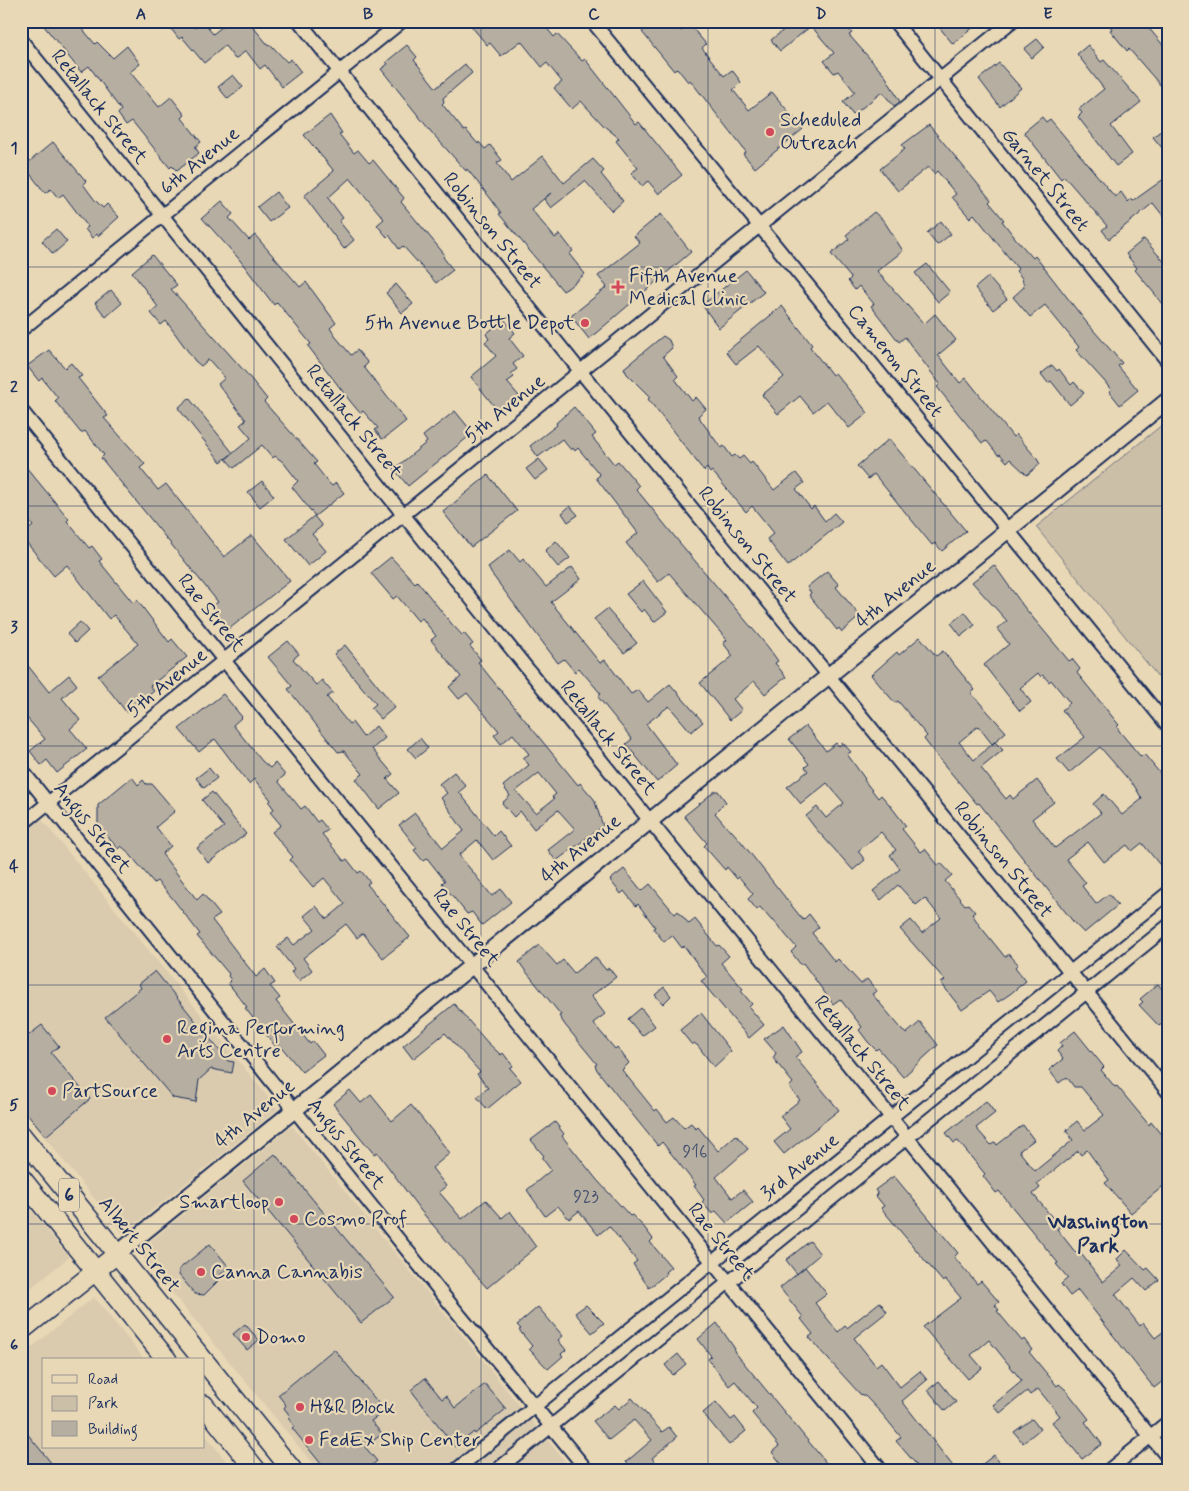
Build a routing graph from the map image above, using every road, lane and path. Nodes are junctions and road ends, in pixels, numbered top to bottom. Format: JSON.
{"nodes":[{"id":1,"x":300,"y":21,"type":"edge"},
{"id":2,"x":402,"y":21,"type":"edge"},
{"id":3,"x":592,"y":21,"type":"edge"},
{"id":4,"x":894,"y":21,"type":"edge"},
{"id":5,"x":1012,"y":21,"type":"edge"},
{"id":6,"x":21,"y":40,"type":"edge"},
{"id":7,"x":340,"y":72,"type":"junction"},
{"id":8,"x":940,"y":78,"type":"junction"},
{"id":9,"x":162,"y":216,"type":"junction"},
{"id":10,"x":760,"y":225,"type":"junction"},
{"id":11,"x":21,"y":330,"type":"edge"},
{"id":12,"x":1168,"y":362,"type":"edge"},
{"id":13,"x":581,"y":372,"type":"junction"},
{"id":14,"x":1168,"y":400,"type":"edge"},
{"id":15,"x":21,"y":410,"type":"edge"},
{"id":16,"x":404,"y":514,"type":"junction"},
{"id":17,"x":1008,"y":529,"type":"junction"},
{"id":18,"x":225,"y":660,"type":"junction"},
{"id":19,"x":829,"y":675,"type":"junction"},
{"id":20,"x":1168,"y":726,"type":"edge"},
{"id":21,"x":21,"y":769,"type":"edge"},
{"id":22,"x":49,"y":803,"type":"junction"},
{"id":23,"x":650,"y":821,"type":"junction"},
{"id":24,"x":21,"y":825,"type":"edge"},
{"id":25,"x":1168,"y":893,"type":"edge"},
{"id":26,"x":1168,"y":926,"type":"edge"},
{"id":27,"x":472,"y":965,"type":"junction"},
{"id":28,"x":1070,"y":972,"type":"junction"},
{"id":29,"x":1086,"y":992,"type":"junction"},
{"id":30,"x":1168,"y":1092,"type":"edge"},
{"id":31,"x":294,"y":1110,"type":"junction"},
{"id":32,"x":890,"y":1118,"type":"junction"},
{"id":33,"x":21,"y":1135,"type":"edge"},
{"id":34,"x":907,"y":1138,"type":"junction"},
{"id":35,"x":21,"y":1178,"type":"edge"},
{"id":36,"x":117,"y":1254,"type":"junction"},
{"id":37,"x":713,"y":1262,"type":"junction"},
{"id":38,"x":95,"y":1271,"type":"junction"},
{"id":39,"x":729,"y":1282,"type":"junction"},
{"id":40,"x":21,"y":1330,"type":"edge"},
{"id":41,"x":166,"y":1358,"type":"edge"},
{"id":42,"x":201,"y":1358,"type":"edge"},
{"id":43,"x":205,"y":1362,"type":"edge"},
{"id":44,"x":205,"y":1406,"type":"edge"},
{"id":45,"x":534,"y":1407,"type":"junction"},
{"id":46,"x":1168,"y":1422,"type":"edge"},
{"id":47,"x":551,"y":1426,"type":"junction"},
{"id":48,"x":1151,"y":1436,"type":"junction"},
{"id":49,"x":1168,"y":1458,"type":"edge"},
{"id":50,"x":256,"y":1470,"type":"edge"},
{"id":51,"x":292,"y":1470,"type":"edge"},
{"id":52,"x":456,"y":1470,"type":"edge"},
{"id":53,"x":497,"y":1470,"type":"edge"},
{"id":54,"x":587,"y":1470,"type":"edge"},
{"id":55,"x":881,"y":1470,"type":"edge"},
{"id":56,"x":1109,"y":1470,"type":"edge"}],
"edges":[{"from":1,"to":7,"type":"street","name":"Robinson Street"},
{"from":2,"to":7,"type":"street","name":"6th Avenue"},
{"from":3,"to":10,"type":"street","name":"Cameron Street"},
{"from":4,"to":8,"type":"street","name":"Garnet Street"},
{"from":5,"to":8,"type":"street","name":"5th Avenue"},
{"from":6,"to":9,"type":"street","name":"Retallack Street"},
{"from":7,"to":9,"type":"street","name":"6th Avenue"},
{"from":7,"to":13,"type":"street","name":"Robinson Street"},
{"from":8,"to":10,"type":"street","name":"5th Avenue"},
{"from":8,"to":12,"type":"street","name":"Garnet Street"},
{"from":9,"to":11,"type":"street","name":"6th Avenue"},
{"from":9,"to":16,"type":"street","name":"Retallack Street"},
{"from":10,"to":13,"type":"street","name":"5th Avenue"},
{"from":10,"to":17,"type":"street","name":"Cameron Street"},
{"from":13,"to":16,"type":"street","name":"5th Avenue"},
{"from":13,"to":19,"type":"street","name":"Robinson Street"},
{"from":14,"to":17,"type":"street","name":"4th Avenue"},
{"from":15,"to":18,"type":"street","name":"Rae Street"},
{"from":16,"to":18,"type":"street","name":"5th Avenue"},
{"from":16,"to":23,"type":"street","name":"Retallack Street"},
{"from":17,"to":19,"type":"street","name":"4th Avenue"},
{"from":17,"to":20,"type":"street","name":"Cameron Street"},
{"from":18,"to":22,"type":"street","name":"5th Avenue"},
{"from":18,"to":27,"type":"street","name":"Rae Street"},
{"from":19,"to":23,"type":"street","name":"4th Avenue"},
{"from":19,"to":28,"type":"street","name":"Robinson Street"},
{"from":21,"to":22,"type":"street","name":"Angus Street"},
{"from":22,"to":24,"type":"street","name":"5th Avenue"},
{"from":22,"to":31,"type":"street","name":"Angus Street"},
{"from":23,"to":27,"type":"street","name":"4th Avenue"},
{"from":23,"to":32,"type":"street","name":"Retallack Street"},
{"from":25,"to":28,"type":"street","name":"3rd Avenue"},
{"from":26,"to":29,"type":"street"},
{"from":27,"to":31,"type":"street","name":"4th Avenue"},
{"from":27,"to":37,"type":"street","name":"Rae Street"},
{"from":28,"to":29,"type":"street","name":"Robinson Street"},
{"from":28,"to":32,"type":"street","name":"3rd Avenue"},
{"from":29,"to":30,"type":"street","name":"Robinson Street"},
{"from":29,"to":34,"type":"street"},
{"from":31,"to":36,"type":"street","name":"4th Avenue"},
{"from":31,"to":45,"type":"street","name":"Angus Street"},
{"from":32,"to":34,"type":"street","name":"Retallack Street"},
{"from":32,"to":37,"type":"street","name":"3rd Avenue"},
{"from":33,"to":36,"type":"main road","name":"Albert Street","number":"6"},
{"from":34,"to":39,"type":"street"},
{"from":34,"to":48,"type":"street","name":"Retallack Street"},
{"from":35,"to":38,"type":"main road","number":"6"},
{"from":36,"to":38,"type":"main road","name":"4th Avenue"},
{"from":36,"to":42,"type":"main road","name":"Albert Street","number":"6"},
{"from":37,"to":39,"type":"street","name":"Rae Street"},
{"from":37,"to":45,"type":"street","name":"3rd Avenue"},
{"from":38,"to":40,"type":"main road","name":"4th Avenue"},
{"from":38,"to":41,"type":"main road","number":"6"},
{"from":39,"to":47,"type":"street"},
{"from":39,"to":55,"type":"street","name":"Rae Street"},
{"from":43,"to":51,"type":"main road","name":"Albert Street","number":"6"},
{"from":44,"to":50,"type":"main road"},
{"from":45,"to":47,"type":"street","name":"Angus Street"},
{"from":45,"to":52,"type":"street","name":"3rd Avenue"},
{"from":46,"to":48,"type":"street"},
{"from":47,"to":53,"type":"street"},
{"from":47,"to":54,"type":"street","name":"Angus Street"},
{"from":48,"to":49,"type":"street","name":"Retallack Street"},
{"from":48,"to":56,"type":"street"}]}
